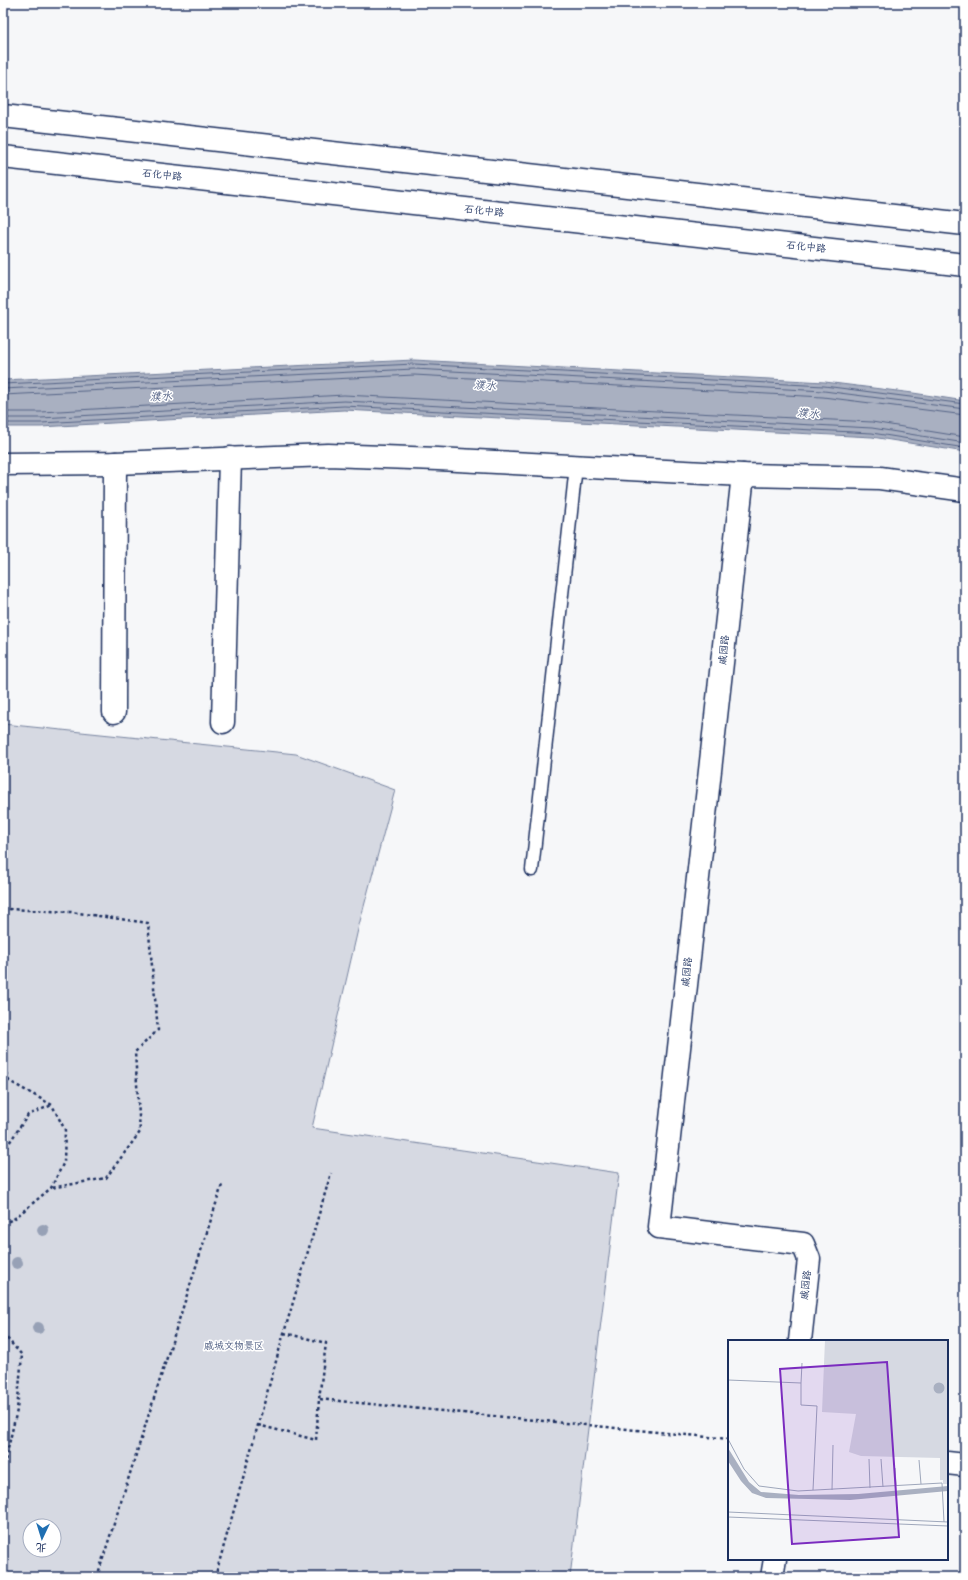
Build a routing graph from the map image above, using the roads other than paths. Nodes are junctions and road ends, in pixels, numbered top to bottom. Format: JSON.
{"nodes":[{"id":1,"x":3,"y":116,"type":"edge"},
{"id":2,"x":3,"y":157,"type":"edge"},
{"id":3,"x":965,"y":224,"type":"edge"},
{"id":4,"x":965,"y":265,"type":"edge"},
{"id":5,"x":230,"y":458,"type":"junction"},
{"id":6,"x":114,"y":463,"type":"junction"},
{"id":7,"x":3,"y":464,"type":"edge"},
{"id":8,"x":576,"y":466,"type":"junction"},
{"id":9,"x":743,"y":474,"type":"junction"},
{"id":10,"x":965,"y":490,"type":"edge"},
{"id":11,"x":114,"y":712,"type":"dead end"},
{"id":12,"x":223,"y":722,"type":"dead end"},
{"id":13,"x":532,"y":870,"type":"dead end"},
{"id":14,"x":800,"y":1340,"type":"edge"},
{"id":15,"x":948,"y":1463,"type":"edge"},
{"id":16,"x":965,"y":1465,"type":"edge"},
{"id":17,"x":774,"y":1560,"type":"edge"},
{"id":18,"x":772,"y":1577,"type":"edge"}],
"edges":[{"from":1,"to":3,"type":"street"},
{"from":2,"to":4,"type":"street","name":"石化中路"},
{"from":5,"to":6,"type":"street"},
{"from":5,"to":8,"type":"street"},
{"from":5,"to":12,"type":"street"},
{"from":6,"to":7,"type":"street"},
{"from":6,"to":11,"type":"street"},
{"from":8,"to":9,"type":"street"},
{"from":8,"to":13,"type":"lane"},
{"from":9,"to":10,"type":"street"},
{"from":9,"to":14,"type":"street","name":"戚园路"},
{"from":15,"to":16,"type":"street"},
{"from":17,"to":18,"type":"street"}]}
